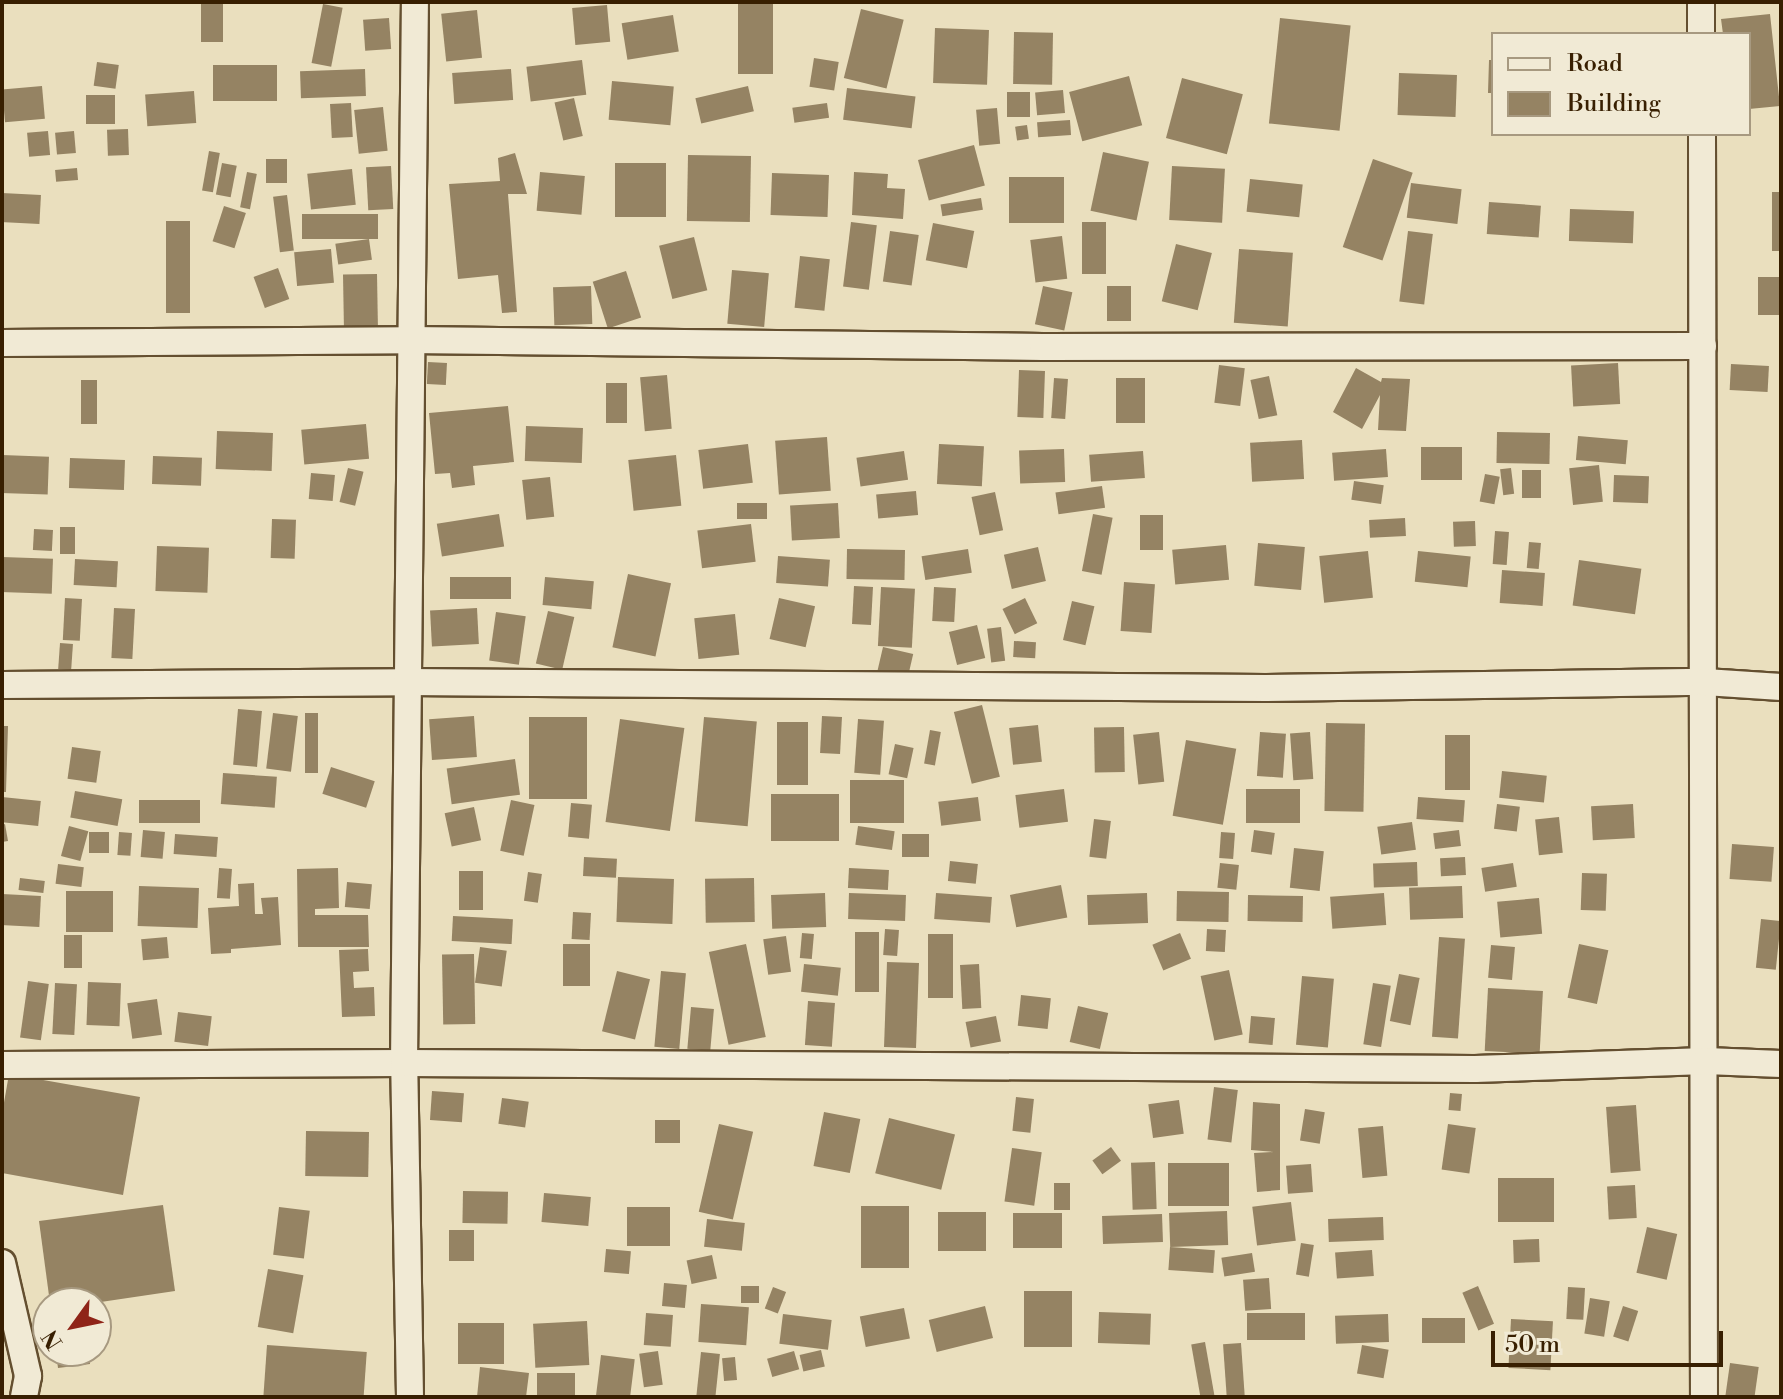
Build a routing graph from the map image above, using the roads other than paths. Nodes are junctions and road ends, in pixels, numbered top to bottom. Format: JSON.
{"nodes":[{"id":1,"x":415,"y":2,"type":"edge"},
{"id":2,"x":1701,"y":2,"type":"edge"},
{"id":3,"x":1701,"y":32,"type":"edge"},
{"id":4,"x":1702,"y":136,"type":"edge"},
{"id":5,"x":409,"y":340,"type":"junction"},
{"id":6,"x":2,"y":343,"type":"edge"},
{"id":7,"x":1703,"y":346,"type":"junction"},
{"id":8,"x":408,"y":682,"type":"junction"},
{"id":9,"x":1705,"y":682,"type":"junction"},
{"id":10,"x":2,"y":685,"type":"edge"},
{"id":11,"x":1781,"y":687,"type":"edge"},
{"id":12,"x":1706,"y":1061,"type":"junction"},
{"id":13,"x":404,"y":1063,"type":"junction"},
{"id":14,"x":1781,"y":1064,"type":"edge"},
{"id":15,"x":2,"y":1065,"type":"edge"},
{"id":16,"x":2,"y":1263,"type":"edge"},
{"id":17,"x":24,"y":1397,"type":"edge"},
{"id":18,"x":410,"y":1397,"type":"edge"},
{"id":19,"x":1704,"y":1397,"type":"edge"}],
"edges":[{"from":1,"to":5,"type":"street"},
{"from":2,"to":3,"type":"street"},
{"from":4,"to":7,"type":"street"},
{"from":5,"to":6,"type":"street"},
{"from":5,"to":7,"type":"street"},
{"from":5,"to":8,"type":"street"},
{"from":7,"to":9,"type":"street"},
{"from":8,"to":9,"type":"street"},
{"from":8,"to":10,"type":"street"},
{"from":8,"to":13,"type":"street"},
{"from":9,"to":11,"type":"street"},
{"from":9,"to":12,"type":"street"},
{"from":12,"to":13,"type":"street"},
{"from":12,"to":14,"type":"street"},
{"from":12,"to":19,"type":"street"},
{"from":13,"to":15,"type":"street"},
{"from":13,"to":18,"type":"street"},
{"from":16,"to":17,"type":"street"}]}
